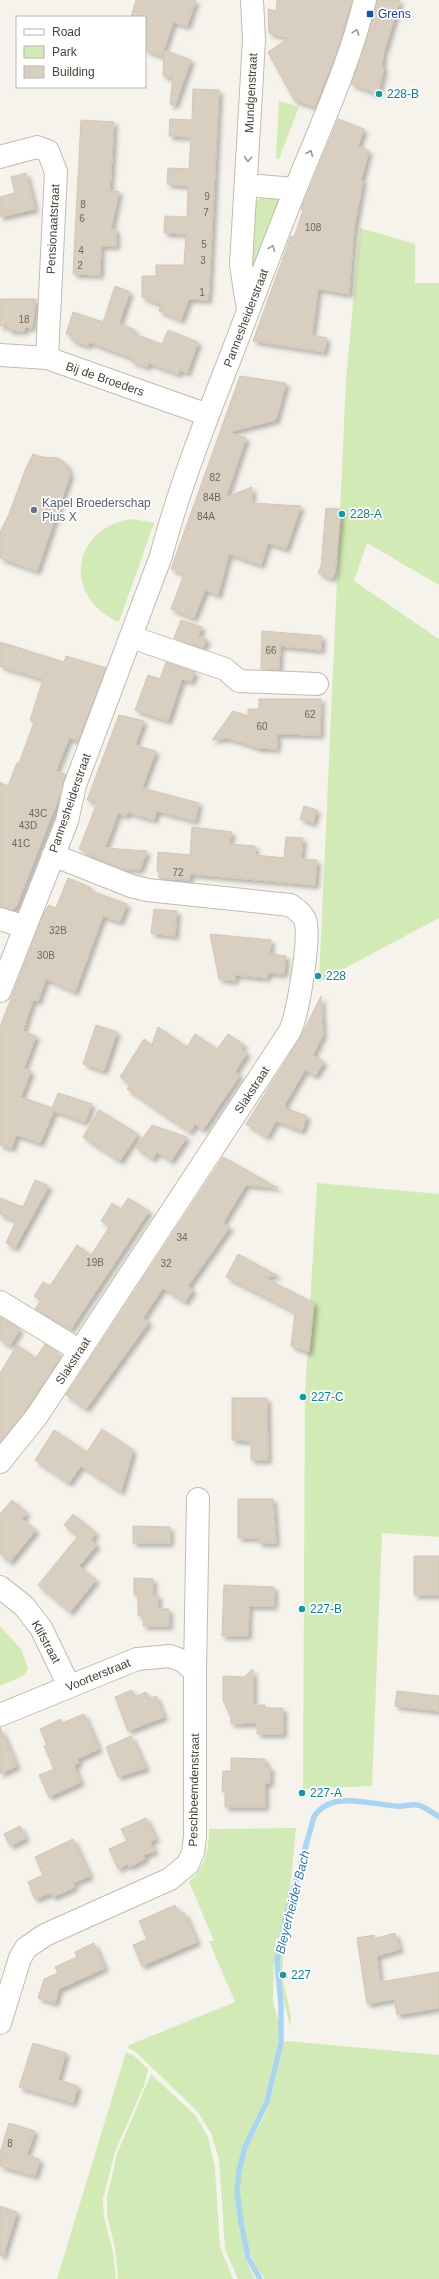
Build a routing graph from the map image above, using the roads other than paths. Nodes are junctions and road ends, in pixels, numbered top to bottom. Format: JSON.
{"nodes":[{"id":1,"x":252,"y":0,"type":"edge"},
{"id":2,"x":366,"y":0,"type":"edge"},
{"id":3,"x":0,"y":157,"type":"edge"},
{"id":4,"x":246,"y":185,"type":"junction"},
{"id":5,"x":295,"y":189,"type":"junction"},
{"id":6,"x":248,"y":311,"type":"junction"},
{"id":7,"x":0,"y":355,"type":"edge"},
{"id":8,"x":47,"y":358,"type":"junction"},
{"id":9,"x":208,"y":414,"type":"junction"},
{"id":10,"x":131,"y":637,"type":"junction"},
{"id":11,"x":317,"y":684,"type":"dead end"},
{"id":12,"x":53,"y":855,"type":"junction"},
{"id":13,"x":0,"y":919,"type":"edge"},
{"id":14,"x":25,"y":927,"type":"junction"},
{"id":15,"x":0,"y":991,"type":"edge"},
{"id":16,"x":0,"y":1302,"type":"edge"},
{"id":17,"x":80,"y":1351,"type":"junction"},
{"id":18,"x":0,"y":1462,"type":"edge"},
{"id":19,"x":198,"y":1499,"type":"dead end"},
{"id":20,"x":0,"y":1587,"type":"edge"},
{"id":21,"x":195,"y":1672,"type":"junction"},
{"id":22,"x":69,"y":1686,"type":"junction"},
{"id":23,"x":0,"y":1715,"type":"edge"},
{"id":24,"x":0,"y":2023,"type":"edge"}],
"edges":[{"from":1,"to":4,"type":"street","name":"Mundgenstraat","one_way":true},
{"from":5,"to":2,"type":"street","name":"Pannesheiderstraat","one_way":true},
{"from":3,"to":8,"type":"street","name":"Pensionaatstraat"},
{"from":4,"to":5,"type":"street"},
{"from":4,"to":6,"type":"street","name":"Mundgenstraat"},
{"from":6,"to":5,"type":"street","name":"Pannesheiderstraat","one_way":true},
{"from":6,"to":9,"type":"street","name":"Pannesheiderstraat"},
{"from":7,"to":8,"type":"street","name":"Bij de Broeders"},
{"from":8,"to":9,"type":"street","name":"Bij de Broeders"},
{"from":9,"to":10,"type":"street","name":"Pannesheiderstraat"},
{"from":10,"to":11,"type":"street"},
{"from":10,"to":12,"type":"street","name":"Pannesheiderstraat"},
{"from":12,"to":14,"type":"street","name":"Pannesheiderstraat"},
{"from":12,"to":17,"type":"street","name":"Slakstraat"},
{"from":13,"to":14,"type":"street"},
{"from":14,"to":15,"type":"street","name":"Pannesheiderstraat"},
{"from":16,"to":17,"type":"street"},
{"from":17,"to":18,"type":"street","name":"Slakstraat"},
{"from":19,"to":21,"type":"street","name":"Peschbeemdenstraat"},
{"from":20,"to":22,"type":"street","name":"Klifstraat"},
{"from":21,"to":22,"type":"street","name":"Voorterstraat"},
{"from":21,"to":24,"type":"street","name":"Peschbeemdenstraat"},
{"from":22,"to":23,"type":"street","name":"Voorterstraat"}]}
